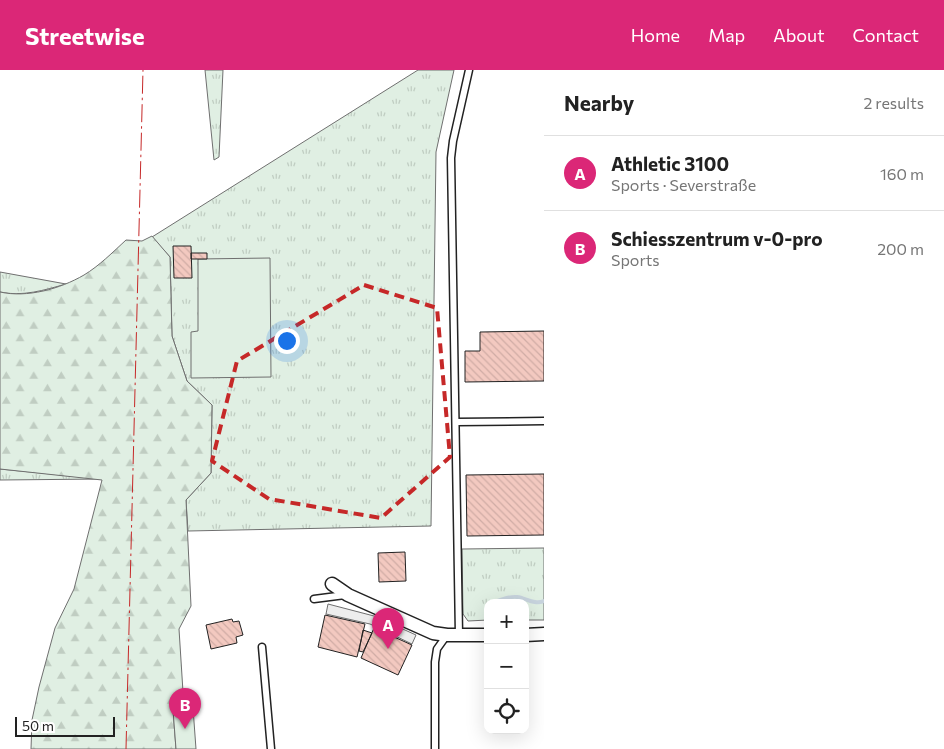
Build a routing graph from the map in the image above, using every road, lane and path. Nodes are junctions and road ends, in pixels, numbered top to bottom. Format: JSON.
{"nodes":[{"id":1,"x":469,"y":70,"type":"edge"},
{"id":2,"x":544,"y":421,"type":"edge"},
{"id":3,"x":456,"y":422,"type":"junction"},
{"id":4,"x":332,"y":584,"type":"dead end"},
{"id":5,"x":348,"y":594,"type":"junction"},
{"id":6,"x":314,"y":598,"type":"dead end"},
{"id":7,"x":544,"y":634,"type":"edge"},
{"id":8,"x":453,"y":635,"type":"junction"},
{"id":9,"x":484,"y":635,"type":"edge"},
{"id":10,"x":529,"y":635,"type":"edge"},
{"id":11,"x":262,"y":647,"type":"dead end"},
{"id":12,"x":271,"y":749,"type":"edge"},
{"id":13,"x":435,"y":749,"type":"edge"}],
"edges":[{"from":1,"to":3,"type":"lane"},
{"from":2,"to":3,"type":"lane"},
{"from":3,"to":8,"type":"lane"},
{"from":4,"to":5,"type":"street"},
{"from":5,"to":6,"type":"lane"},
{"from":5,"to":8,"type":"street"},
{"from":7,"to":10,"type":"street"},
{"from":8,"to":9,"type":"street"},
{"from":8,"to":13,"type":"lane"},
{"from":11,"to":12,"type":"lane"}]}
